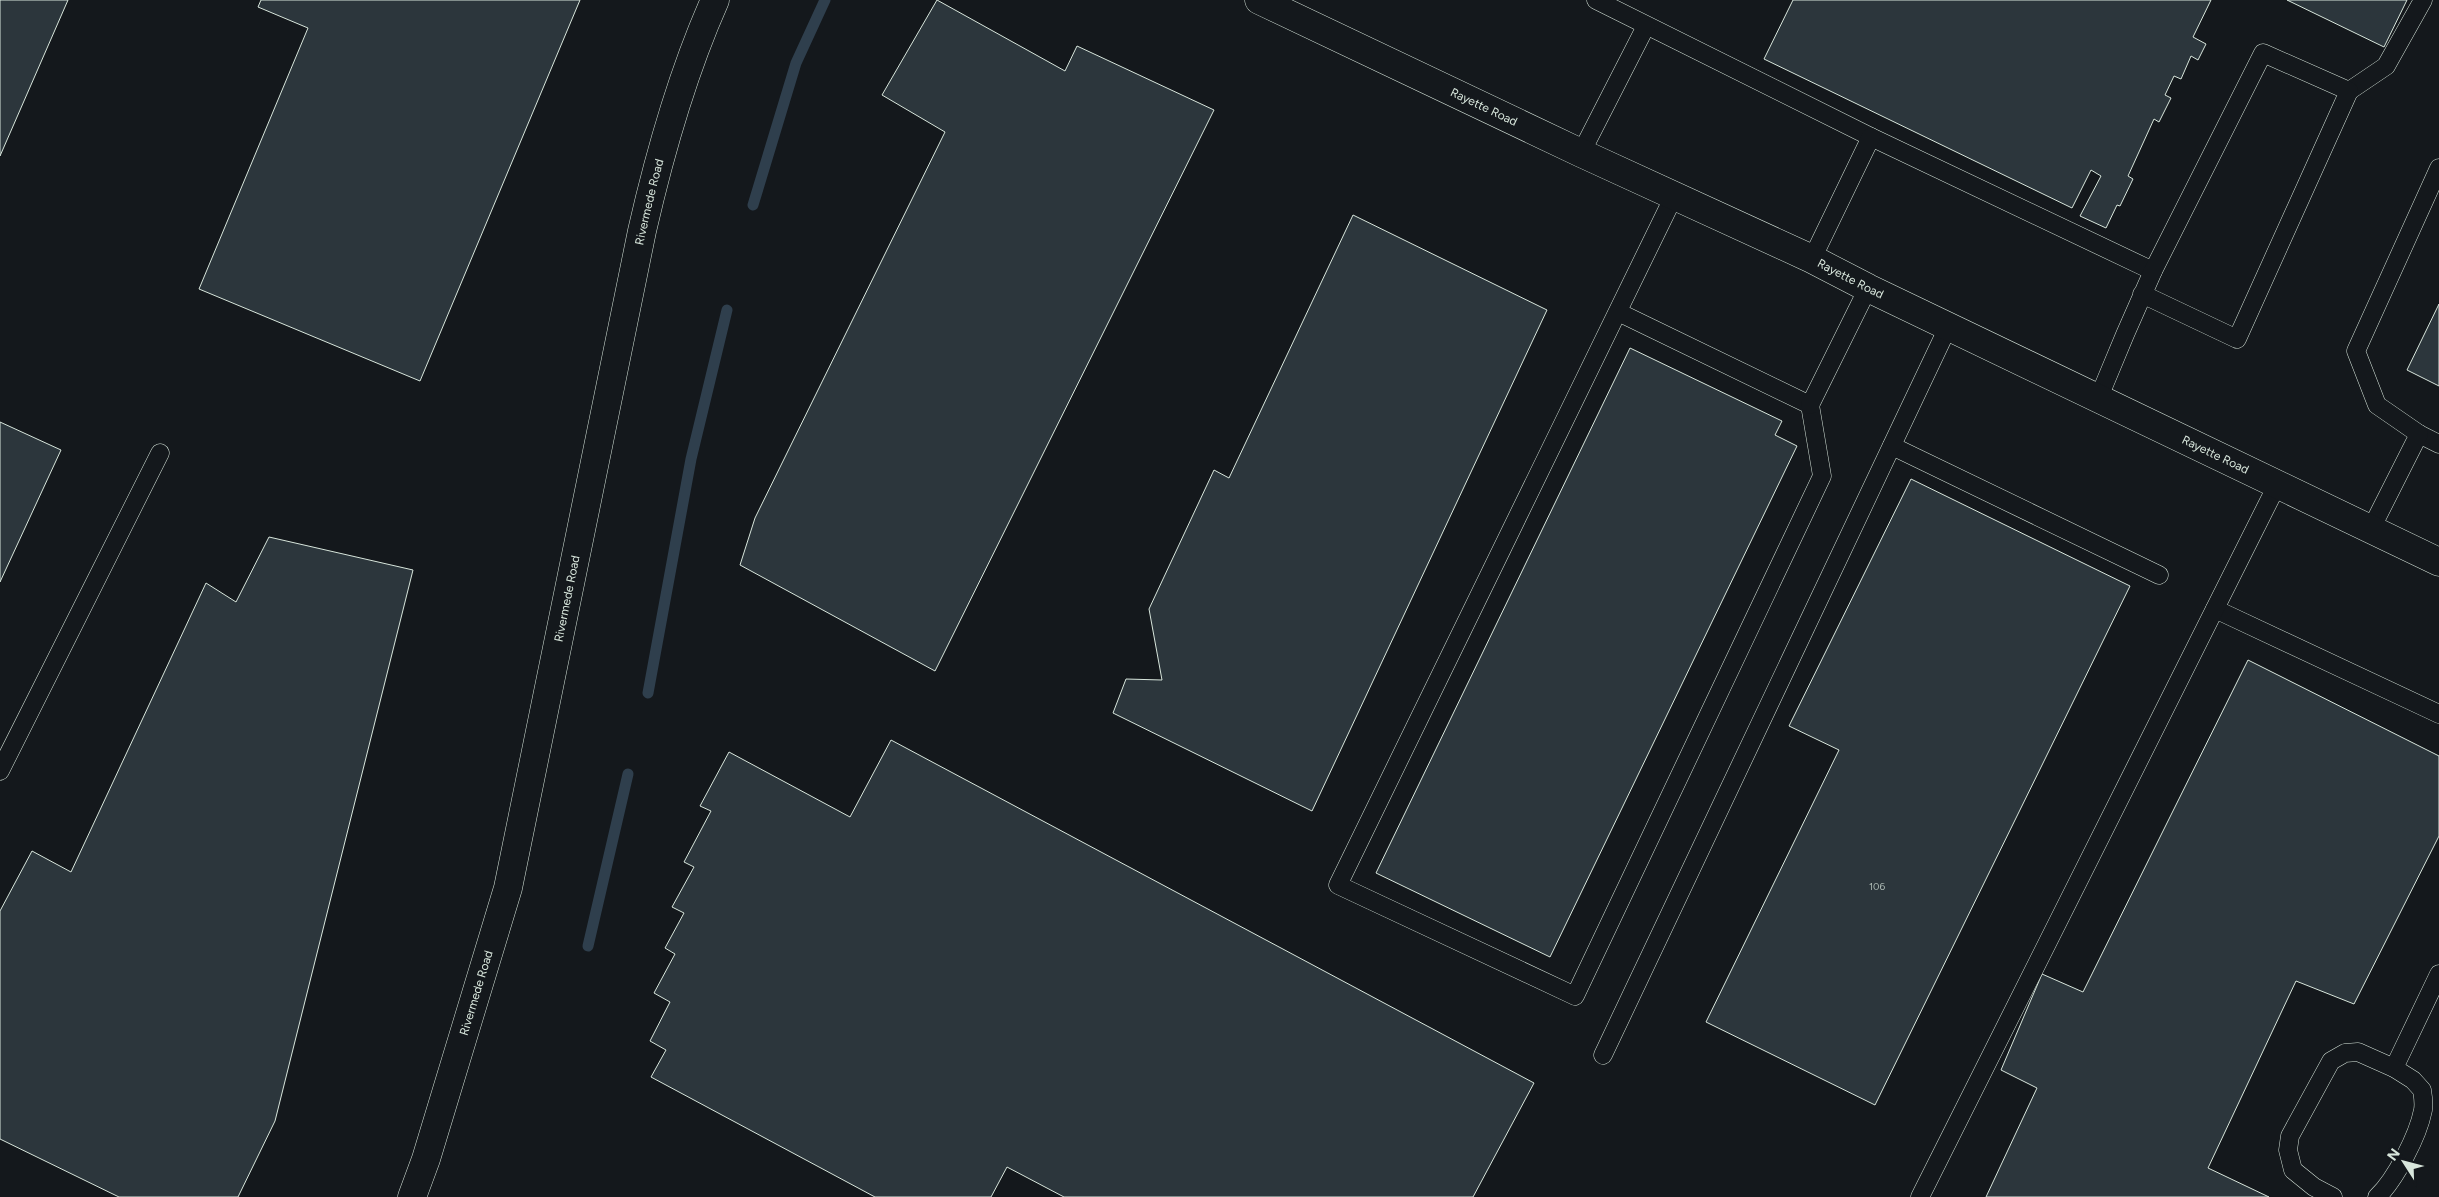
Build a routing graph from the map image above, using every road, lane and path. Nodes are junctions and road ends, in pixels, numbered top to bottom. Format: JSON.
{"nodes":[{"id":1,"x":715,"y":0,"type":"edge"},
{"id":2,"x":1259,"y":0,"type":"edge"},
{"id":3,"x":1596,"y":0,"type":"edge"},
{"id":4,"x":2423,"y":0,"type":"edge"},
{"id":5,"x":1646,"y":26,"type":"junction"},
{"id":6,"x":2349,"y":91,"type":"junction"},
{"id":7,"x":1870,"y":137,"type":"junction"},
{"id":8,"x":1580,"y":153,"type":"junction"},
{"id":9,"x":2439,"y":168,"type":"edge"},
{"id":10,"x":1672,"y":195,"type":"junction"},
{"id":11,"x":1812,"y":259,"type":"junction"},
{"id":12,"x":2153,"y":271,"type":"junction"},
{"id":13,"x":1868,"y":288,"type":"junction"},
{"id":14,"x":2142,"y":294,"type":"junction"},
{"id":15,"x":1618,"y":312,"type":"junction"},
{"id":16,"x":1949,"y":325,"type":"junction"},
{"id":17,"x":2099,"y":397,"type":"junction"},
{"id":18,"x":1810,"y":406,"type":"junction"},
{"id":19,"x":2419,"y":434,"type":"junction"},
{"id":20,"x":2439,"y":444,"type":"edge"},
{"id":21,"x":1892,"y":446,"type":"junction"},
{"id":22,"x":160,"y":453,"type":"dead end"},
{"id":23,"x":2278,"y":483,"type":"junction"},
{"id":24,"x":2371,"y":529,"type":"junction"},
{"id":25,"x":2439,"y":562,"type":"edge"},
{"id":26,"x":2159,"y":574,"type":"dead end"},
{"id":27,"x":2215,"y":609,"type":"junction"},
{"id":28,"x":2439,"y":714,"type":"edge"},
{"id":29,"x":0,"y":771,"type":"edge"},
{"id":30,"x":2439,"y":974,"type":"edge"},
{"id":31,"x":1603,"y":1055,"type":"dead end"},
{"id":32,"x":2394,"y":1068,"type":"junction"},
{"id":33,"x":412,"y":1197,"type":"edge"},
{"id":34,"x":1920,"y":1197,"type":"edge"},
{"id":35,"x":2333,"y":1197,"type":"edge"},
{"id":36,"x":2377,"y":1197,"type":"edge"}],
"edges":[{"from":1,"to":33,"type":"street","name":"Rivermede Road"},
{"from":2,"to":8,"type":"street","name":"Rayette Road"},
{"from":3,"to":5,"type":"lane"},
{"from":4,"to":6,"type":"lane"},
{"from":5,"to":7,"type":"lane"},
{"from":5,"to":8,"type":"lane"},
{"from":6,"to":12,"type":"lane"},
{"from":6,"to":14,"type":"lane"},
{"from":7,"to":11,"type":"lane"},
{"from":7,"to":12,"type":"lane"},
{"from":8,"to":10,"type":"street","name":"Rayette Road"},
{"from":9,"to":19,"type":"lane"},
{"from":10,"to":11,"type":"street","name":"Rayette Road"},
{"from":10,"to":15,"type":"lane"},
{"from":11,"to":13,"type":"street","name":"Rayette Road"},
{"from":12,"to":14,"type":"lane"},
{"from":13,"to":16,"type":"street","name":"Rayette Road"},
{"from":13,"to":18,"type":"lane"},
{"from":14,"to":17,"type":"lane"},
{"from":15,"to":18,"type":"lane"},
{"from":15,"to":18,"type":"lane"},
{"from":16,"to":17,"type":"street","name":"Rayette Road"},
{"from":16,"to":21,"type":"lane"},
{"from":17,"to":23,"type":"street","name":"Rayette Road"},
{"from":19,"to":20,"type":"lane"},
{"from":19,"to":24,"type":"lane"},
{"from":21,"to":26,"type":"lane"},
{"from":21,"to":31,"type":"lane"},
{"from":22,"to":29,"type":"lane"},
{"from":23,"to":24,"type":"street","name":"Rayette Road"},
{"from":23,"to":27,"type":"lane"},
{"from":24,"to":25,"type":"street","name":"Rayette Road"},
{"from":27,"to":28,"type":"lane"},
{"from":27,"to":34,"type":"lane"},
{"from":30,"to":32,"type":"lane"},
{"from":32,"to":35,"type":"lane"},
{"from":32,"to":36,"type":"lane"}]}
